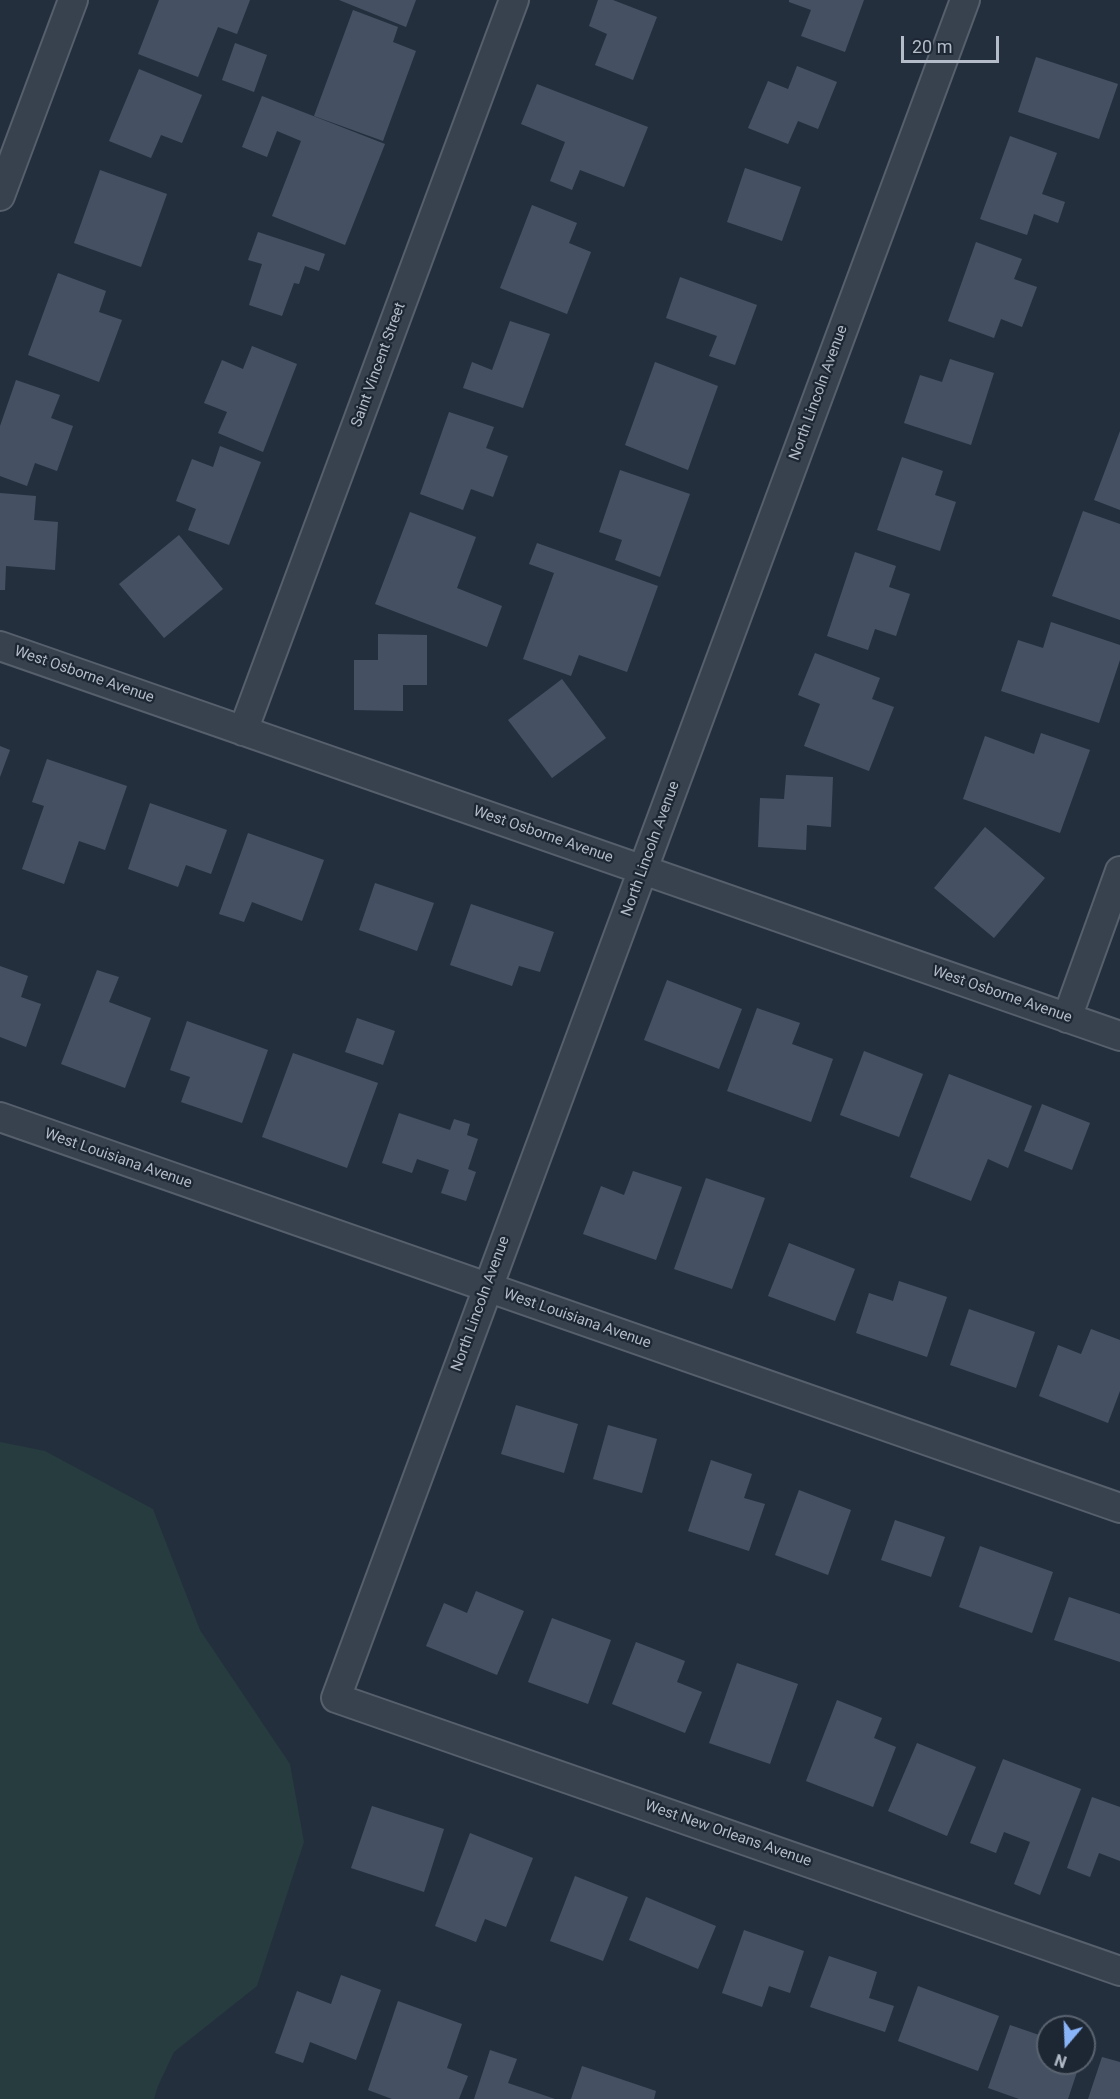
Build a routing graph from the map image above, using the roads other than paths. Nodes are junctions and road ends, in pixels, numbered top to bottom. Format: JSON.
{"nodes":[{"id":1,"x":73,"y":0,"type":"edge"},
{"id":2,"x":514,"y":0,"type":"edge"},
{"id":3,"x":965,"y":0,"type":"edge"},
{"id":4,"x":0,"y":196,"type":"edge"},
{"id":5,"x":0,"y":646,"type":"edge"},
{"id":6,"x":243,"y":731,"type":"junction"},
{"id":7,"x":643,"y":870,"type":"junction"},
{"id":8,"x":1120,"y":871,"type":"edge"},
{"id":9,"x":1067,"y":1018,"type":"junction"},
{"id":10,"x":1120,"y":1036,"type":"edge"},
{"id":11,"x":0,"y":1117,"type":"edge"},
{"id":12,"x":488,"y":1288,"type":"junction"},
{"id":13,"x":1120,"y":1508,"type":"edge"},
{"id":14,"x":336,"y":1698,"type":"joint"},
{"id":15,"x":1120,"y":1971,"type":"edge"}],
"edges":[{"from":1,"to":4,"type":"street"},
{"from":2,"to":6,"type":"street","name":"Saint Vincent Street"},
{"from":3,"to":7,"type":"street","name":"North Lincoln Avenue"},
{"from":5,"to":6,"type":"street","name":"West Osborne Avenue"},
{"from":6,"to":7,"type":"street","name":"West Osborne Avenue"},
{"from":7,"to":9,"type":"street","name":"West Osborne Avenue"},
{"from":7,"to":12,"type":"street","name":"North Lincoln Avenue"},
{"from":8,"to":9,"type":"street"},
{"from":9,"to":10,"type":"street","name":"West Osborne Avenue"},
{"from":11,"to":12,"type":"street","name":"West Louisiana Avenue"},
{"from":12,"to":13,"type":"street","name":"West Louisiana Avenue"},
{"from":12,"to":14,"type":"street","name":"North Lincoln Avenue"},
{"from":14,"to":15,"type":"street","name":"West New Orleans Avenue"}]}
